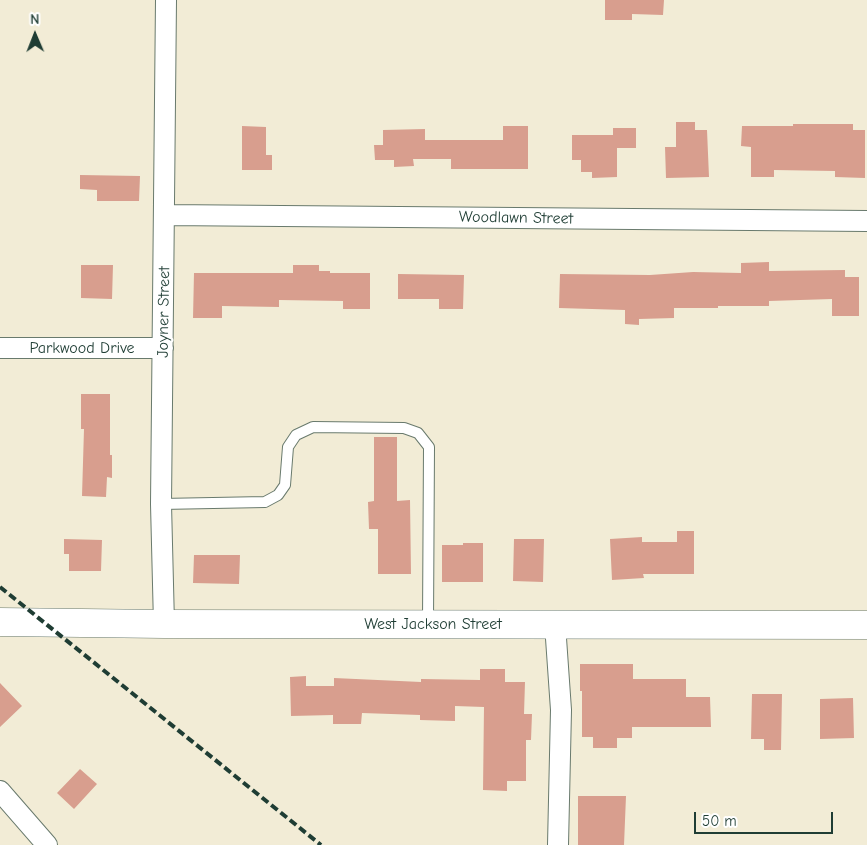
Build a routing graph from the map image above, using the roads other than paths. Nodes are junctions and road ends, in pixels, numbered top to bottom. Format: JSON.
{"nodes":[{"id":1,"x":166,"y":0,"type":"edge"},
{"id":2,"x":165,"y":215,"type":"junction"},
{"id":3,"x":867,"y":221,"type":"edge"},
{"id":4,"x":0,"y":348,"type":"edge"},
{"id":5,"x":163,"y":348,"type":"junction"},
{"id":6,"x":161,"y":504,"type":"junction"},
{"id":7,"x":0,"y":622,"type":"edge"},
{"id":8,"x":428,"y":623,"type":"junction"},
{"id":9,"x":164,"y":624,"type":"junction"},
{"id":10,"x":555,"y":624,"type":"junction"},
{"id":11,"x":867,"y":625,"type":"edge"},
{"id":12,"x":0,"y":791,"type":"edge"},
{"id":13,"x":47,"y":845,"type":"edge"},
{"id":14,"x":558,"y":845,"type":"edge"}],
"edges":[{"from":1,"to":2,"type":"street","name":"Joyner Street"},
{"from":2,"to":3,"type":"street","name":"Woodlawn Street"},
{"from":2,"to":5,"type":"street","name":"Joyner Street"},
{"from":4,"to":5,"type":"street","name":"Parkwood Drive"},
{"from":5,"to":6,"type":"street","name":"Joyner Street"},
{"from":6,"to":8,"type":"lane"},
{"from":6,"to":9,"type":"street","name":"Joyner Street"},
{"from":7,"to":9,"type":"street","name":"West Jackson Street"},
{"from":8,"to":9,"type":"street","name":"West Jackson Street"},
{"from":8,"to":10,"type":"street","name":"West Jackson Street"},
{"from":10,"to":11,"type":"street","name":"West Jackson Street"},
{"from":10,"to":14,"type":"street"},
{"from":12,"to":13,"type":"street"}]}
